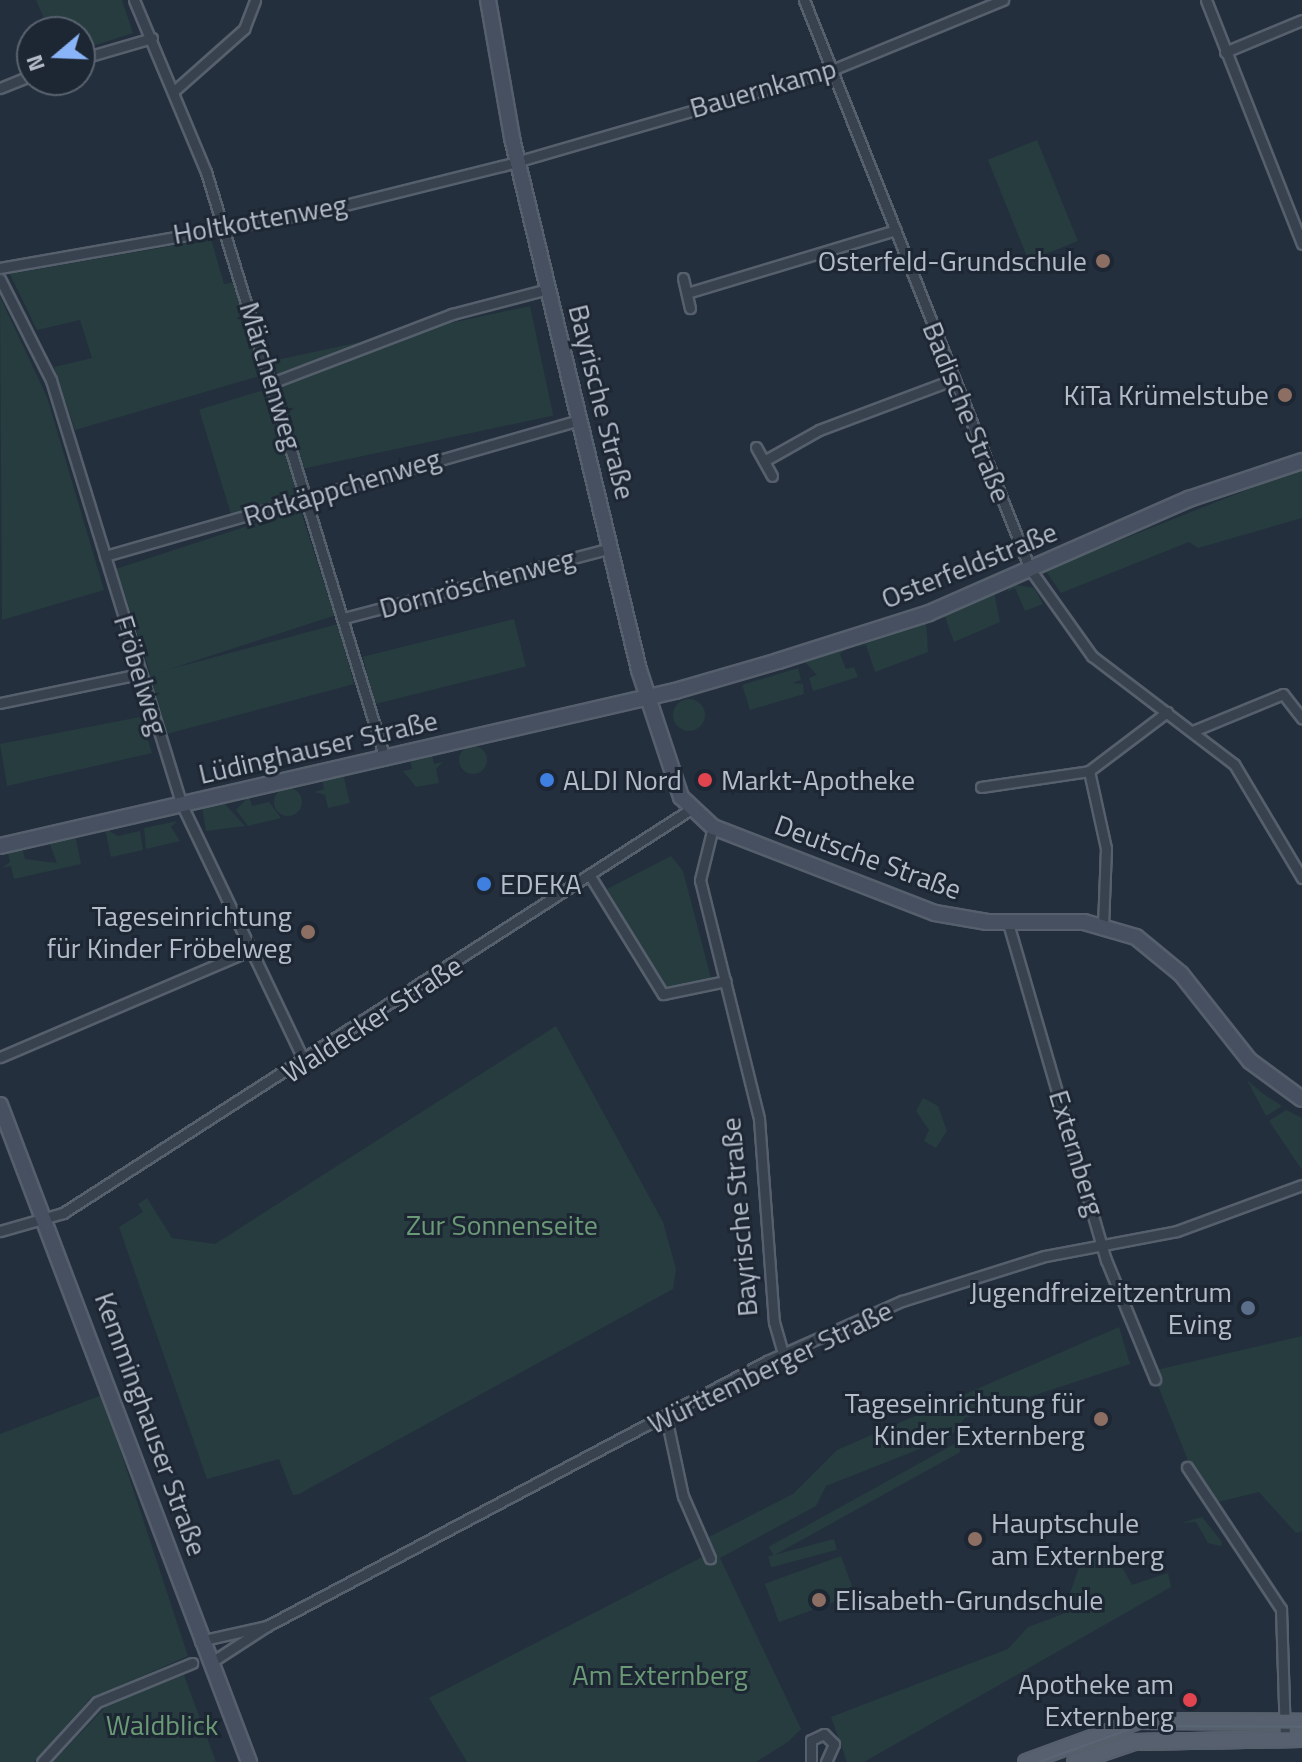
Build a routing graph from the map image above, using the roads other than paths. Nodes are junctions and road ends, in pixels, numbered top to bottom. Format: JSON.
{"nodes":[{"id":1,"x":134,"y":0,"type":"edge"},
{"id":2,"x":255,"y":0,"type":"edge"},
{"id":3,"x":488,"y":0,"type":"edge"},
{"id":4,"x":804,"y":0,"type":"edge"},
{"id":5,"x":1003,"y":0,"type":"edge"},
{"id":6,"x":1206,"y":0,"type":"edge"},
{"id":7,"x":1302,"y":20,"type":"edge"},
{"id":8,"x":152,"y":38,"type":"junction"},
{"id":9,"x":1225,"y":52,"type":"junction"},
{"id":10,"x":96,"y":54,"type":"edge"},
{"id":11,"x":832,"y":70,"type":"junction"},
{"id":12,"x":174,"y":91,"type":"junction"},
{"id":13,"x":517,"y":160,"type":"junction"},
{"id":14,"x":223,"y":228,"type":"junction"},
{"id":15,"x":896,"y":230,"type":"junction"},
{"id":16,"x":1302,"y":244,"type":"edge"},
{"id":17,"x":0,"y":268,"type":"edge"},
{"id":18,"x":683,"y":278,"type":"dead end"},
{"id":19,"x":0,"y":279,"type":"edge"},
{"id":20,"x":548,"y":289,"type":"junction"},
{"id":21,"x":687,"y":293,"type":"junction"},
{"id":22,"x":690,"y":308,"type":"dead end"},
{"id":23,"x":955,"y":379,"type":"junction"},
{"id":24,"x":274,"y":382,"type":"junction"},
{"id":25,"x":579,"y":420,"type":"junction"},
{"id":26,"x":756,"y":447,"type":"dead end"},
{"id":27,"x":764,"y":461,"type":"junction"},
{"id":28,"x":1302,"y":461,"type":"edge"},
{"id":29,"x":772,"y":476,"type":"dead end"},
{"id":30,"x":308,"y":500,"type":"junction"},
{"id":31,"x":611,"y":548,"type":"junction"},
{"id":32,"x":105,"y":556,"type":"junction"},
{"id":33,"x":1030,"y":569,"type":"junction"},
{"id":34,"x":344,"y":618,"type":"junction"},
{"id":35,"x":139,"y":674,"type":"junction"},
{"id":36,"x":648,"y":697,"type":"junction"},
{"id":37,"x":0,"y":703,"type":"edge"},
{"id":38,"x":1167,"y":712,"type":"junction"},
{"id":39,"x":1302,"y":718,"type":"edge"},
{"id":40,"x":1193,"y":731,"type":"junction"},
{"id":41,"x":385,"y":759,"type":"junction"},
{"id":42,"x":1089,"y":771,"type":"junction"},
{"id":43,"x":981,"y":787,"type":"dead end"},
{"id":44,"x":182,"y":805,"type":"junction"},
{"id":45,"x":691,"y":809,"type":"junction"},
{"id":46,"x":713,"y":827,"type":"junction"},
{"id":47,"x":0,"y":846,"type":"edge"},
{"id":48,"x":1297,"y":859,"type":"edge"},
{"id":49,"x":590,"y":876,"type":"junction"},
{"id":50,"x":1302,"y":878,"type":"edge"},
{"id":51,"x":1008,"y":923,"type":"junction"},
{"id":52,"x":1103,"y":925,"type":"junction"},
{"id":53,"x":248,"y":951,"type":"junction"},
{"id":54,"x":726,"y":981,"type":"junction"},
{"id":55,"x":0,"y":1057,"type":"edge"},
{"id":56,"x":305,"y":1063,"type":"junction"},
{"id":57,"x":1302,"y":1099,"type":"edge"},
{"id":58,"x":0,"y":1105,"type":"edge"},
{"id":59,"x":1302,"y":1185,"type":"edge"},
{"id":60,"x":47,"y":1220,"type":"junction"},
{"id":61,"x":0,"y":1231,"type":"edge"},
{"id":62,"x":1104,"y":1243,"type":"junction"},
{"id":63,"x":783,"y":1354,"type":"junction"},
{"id":64,"x":1155,"y":1379,"type":"dead end"},
{"id":65,"x":666,"y":1417,"type":"junction"},
{"id":66,"x":1187,"y":1467,"type":"dead end"},
{"id":67,"x":710,"y":1558,"type":"dead end"},
{"id":68,"x":267,"y":1626,"type":"junction"},
{"id":69,"x":200,"y":1641,"type":"junction"},
{"id":70,"x":192,"y":1663,"type":"dead end"},
{"id":71,"x":209,"y":1664,"type":"junction"},
{"id":72,"x":1285,"y":1722,"type":"junction"},
{"id":73,"x":1302,"y":1722,"type":"edge"},
{"id":74,"x":1285,"y":1738,"type":"junction"},
{"id":75,"x":1302,"y":1739,"type":"edge"},
{"id":76,"x":42,"y":1762,"type":"edge"},
{"id":77,"x":249,"y":1762,"type":"edge"},
{"id":78,"x":811,"y":1762,"type":"edge"},
{"id":79,"x":826,"y":1762,"type":"edge"},
{"id":80,"x":1026,"y":1762,"type":"edge"},
{"id":81,"x":1075,"y":1762,"type":"edge"}],
"edges":[{"from":1,"to":8,"type":"street","name":"Märchenweg"},
{"from":2,"to":12,"type":"street"},
{"from":3,"to":13,"type":"street","name":"Bayrische Straße"},
{"from":4,"to":11,"type":"street","name":"Badische Straße"},
{"from":5,"to":11,"type":"street","name":"Bauernkamp"},
{"from":6,"to":9,"type":"street"},
{"from":7,"to":9,"type":"street"},
{"from":8,"to":10,"type":"street"},
{"from":8,"to":12,"type":"street","name":"Märchenweg"},
{"from":9,"to":16,"type":"street"},
{"from":11,"to":13,"type":"street","name":"Bauernkamp"},
{"from":11,"to":15,"type":"street","name":"Badische Straße"},
{"from":12,"to":14,"type":"street","name":"Märchenweg"},
{"from":13,"to":14,"type":"street","name":"Holtkottenweg"},
{"from":13,"to":20,"type":"street","name":"Bayrische Straße"},
{"from":14,"to":17,"type":"street","name":"Holtkottenweg"},
{"from":14,"to":24,"type":"street","name":"Märchenweg"},
{"from":15,"to":21,"type":"street"},
{"from":15,"to":23,"type":"street","name":"Badische Straße"},
{"from":18,"to":21,"type":"street"},
{"from":19,"to":32,"type":"street","name":"Fröbelweg"},
{"from":20,"to":24,"type":"street"},
{"from":20,"to":25,"type":"street","name":"Bayrische Straße"},
{"from":21,"to":22,"type":"street"},
{"from":23,"to":27,"type":"street"},
{"from":23,"to":33,"type":"street","name":"Badische Straße"},
{"from":24,"to":30,"type":"street","name":"Märchenweg"},
{"from":25,"to":30,"type":"street","name":"Rotkäppchenweg"},
{"from":25,"to":31,"type":"street","name":"Bayrische Straße"},
{"from":26,"to":27,"type":"street"},
{"from":27,"to":29,"type":"street"},
{"from":28,"to":33,"type":"street","name":"Osterfeldstraße"},
{"from":30,"to":32,"type":"street","name":"Rotkäppchenweg"},
{"from":30,"to":34,"type":"street","name":"Märchenweg"},
{"from":31,"to":34,"type":"street","name":"Dornröschenweg"},
{"from":31,"to":36,"type":"street","name":"Bayrische Straße"},
{"from":32,"to":35,"type":"street","name":"Fröbelweg"},
{"from":33,"to":36,"type":"street","name":"Osterfeldstraße"},
{"from":33,"to":38,"type":"street","name":"Badische Straße"},
{"from":34,"to":41,"type":"street","name":"Märchenweg"},
{"from":35,"to":37,"type":"street"},
{"from":35,"to":44,"type":"street","name":"Fröbelweg"},
{"from":36,"to":41,"type":"street","name":"Lüdinghauser Straße"},
{"from":36,"to":45,"type":"street","name":"Bayrische Straße"},
{"from":38,"to":40,"type":"street","name":"Badische Straße"},
{"from":38,"to":42,"type":"street"},
{"from":39,"to":40,"type":"street"},
{"from":40,"to":48,"type":"street","name":"Badische Straße"},
{"from":41,"to":44,"type":"street","name":"Lüdinghauser Straße"},
{"from":42,"to":43,"type":"street"},
{"from":42,"to":52,"type":"street"},
{"from":44,"to":47,"type":"street","name":"Lüdinghauser Straße"},
{"from":44,"to":53,"type":"street","name":"Fröbelweg"},
{"from":45,"to":46,"type":"street","name":"Deutsche Straße"},
{"from":45,"to":49,"type":"street","name":"Waldecker Straße"},
{"from":46,"to":51,"type":"street","name":"Deutsche Straße"},
{"from":46,"to":54,"type":"street","name":"Bayrische Straße"},
{"from":48,"to":50,"type":"street","name":"Badische Straße"},
{"from":49,"to":54,"type":"street"},
{"from":49,"to":56,"type":"street","name":"Waldecker Straße"},
{"from":51,"to":52,"type":"street","name":"Deutsche Straße"},
{"from":51,"to":62,"type":"street","name":"Externberg"},
{"from":52,"to":57,"type":"street","name":"Deutsche Straße"},
{"from":53,"to":55,"type":"street"},
{"from":53,"to":56,"type":"street","name":"Fröbelweg"},
{"from":54,"to":63,"type":"street","name":"Bayrische Straße"},
{"from":56,"to":60,"type":"street","name":"Waldecker Straße"},
{"from":58,"to":60,"type":"street","name":"Kemminghauser Straße"},
{"from":59,"to":62,"type":"street","name":"Württemberger Straße"},
{"from":60,"to":61,"type":"street","name":"Waldecker Straße"},
{"from":60,"to":69,"type":"street","name":"Kemminghauser Straße"},
{"from":62,"to":63,"type":"street","name":"Württemberger Straße"},
{"from":62,"to":64,"type":"street","name":"Externberg"},
{"from":63,"to":65,"type":"street","name":"Württemberger Straße"},
{"from":65,"to":67,"type":"street"},
{"from":65,"to":68,"type":"street","name":"Württemberger Straße"},
{"from":66,"to":72,"type":"street"},
{"from":68,"to":69,"type":"street","name":"Württemberger Straße"},
{"from":68,"to":71,"type":"street","name":"Württemberger Straße"},
{"from":69,"to":71,"type":"street","name":"Kemminghauser Straße"},
{"from":70,"to":76,"type":"street"},
{"from":71,"to":77,"type":"street","name":"Kemminghauser Straße"},
{"from":72,"to":73,"type":"main road"},
{"from":72,"to":74,"type":"street"},
{"from":72,"to":80,"type":"main road"},
{"from":74,"to":75,"type":"main road"},
{"from":74,"to":81,"type":"main road"},
{"from":78,"to":79,"type":"street"}]}
